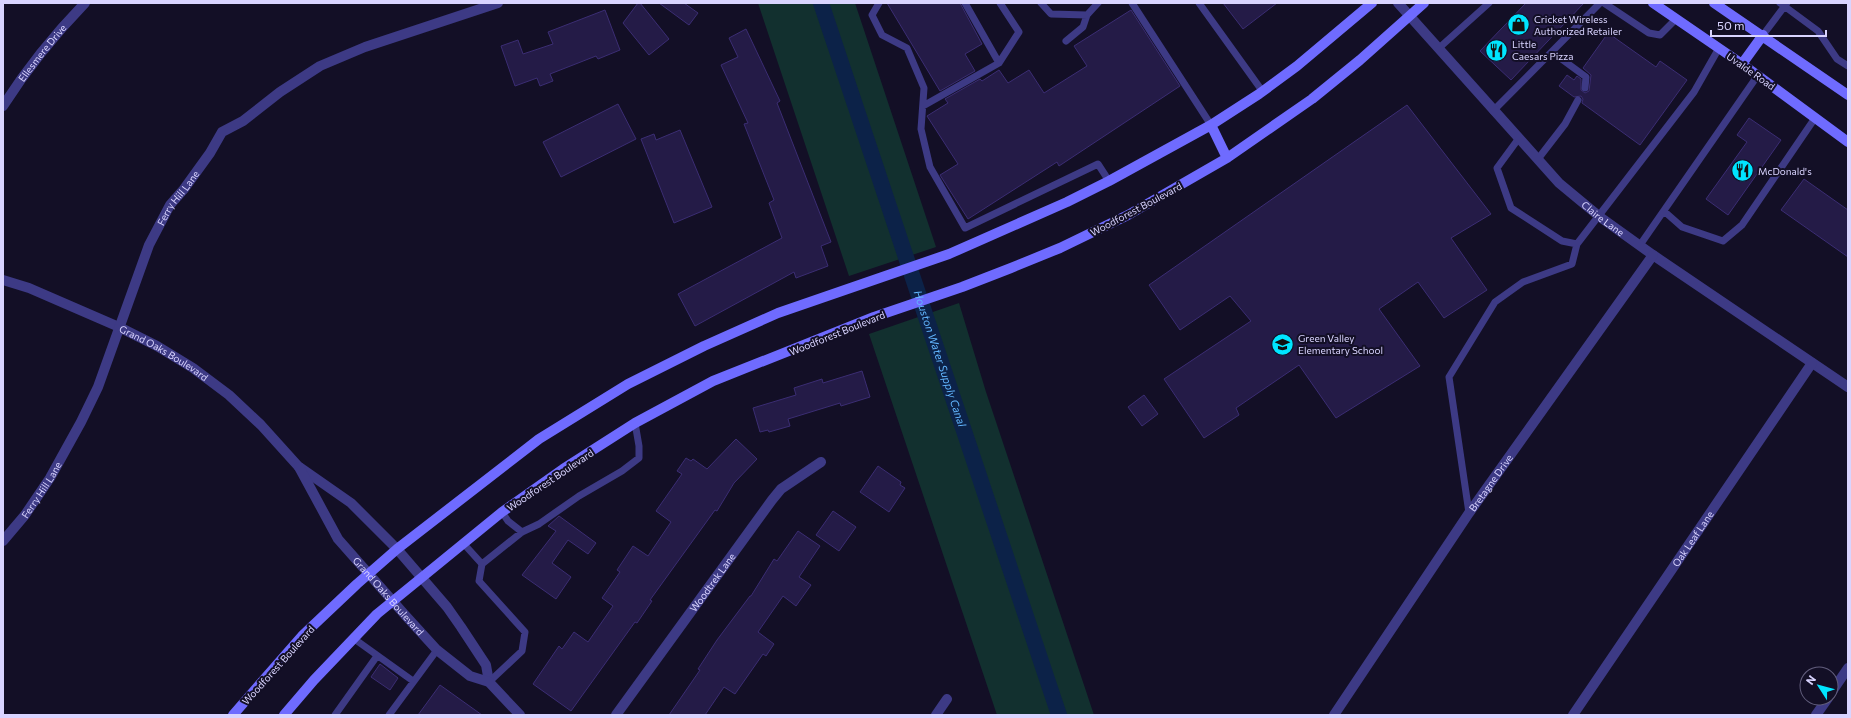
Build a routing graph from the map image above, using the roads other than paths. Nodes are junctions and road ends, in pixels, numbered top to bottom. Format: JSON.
{"nodes":[{"id":1,"x":85,"y":3,"type":"edge"},
{"id":2,"x":498,"y":3,"type":"edge"},
{"id":3,"x":879,"y":3,"type":"edge"},
{"id":4,"x":965,"y":3,"type":"edge"},
{"id":5,"x":1000,"y":3,"type":"edge"},
{"id":6,"x":1041,"y":3,"type":"edge"},
{"id":7,"x":1098,"y":3,"type":"edge"},
{"id":8,"x":1132,"y":3,"type":"edge"},
{"id":9,"x":1200,"y":3,"type":"edge"},
{"id":10,"x":1372,"y":3,"type":"edge"},
{"id":11,"x":1398,"y":3,"type":"edge"},
{"id":12,"x":1424,"y":3,"type":"edge"},
{"id":13,"x":1489,"y":3,"type":"edge"},
{"id":14,"x":1600,"y":3,"type":"edge"},
{"id":15,"x":1604,"y":3,"type":"edge"},
{"id":16,"x":1653,"y":3,"type":"edge"},
{"id":17,"x":1714,"y":3,"type":"edge"},
{"id":18,"x":1784,"y":4,"type":"edge"},
{"id":19,"x":1087,"y":15,"type":"junction"},
{"id":20,"x":1410,"y":16,"type":"junction"},
{"id":21,"x":1676,"y":19,"type":"junction"},
{"id":22,"x":1763,"y":35,"type":"junction"},
{"id":23,"x":1066,"y":41,"type":"dead end"},
{"id":24,"x":1439,"y":48,"type":"junction"},
{"id":25,"x":1719,"y":48,"type":"junction"},
{"id":26,"x":1552,"y":52,"type":"junction"},
{"id":27,"x":999,"y":63,"type":"junction"},
{"id":28,"x":1742,"y":64,"type":"junction"},
{"id":29,"x":1848,"y":66,"type":"edge"},
{"id":30,"x":1758,"y":75,"type":"junction"},
{"id":31,"x":1586,"y":88,"type":"dead end"},
{"id":32,"x":1263,"y":92,"type":"junction"},
{"id":33,"x":1848,"y":94,"type":"edge"},
{"id":34,"x":1578,"y":100,"type":"dead end"},
{"id":35,"x":3,"y":106,"type":"edge"},
{"id":36,"x":923,"y":106,"type":"junction"},
{"id":37,"x":1493,"y":110,"type":"junction"},
{"id":38,"x":1815,"y":118,"type":"junction"},
{"id":39,"x":1211,"y":124,"type":"junction"},
{"id":40,"x":1519,"y":138,"type":"junction"},
{"id":41,"x":1848,"y":142,"type":"edge"},
{"id":42,"x":1227,"y":158,"type":"junction"},
{"id":43,"x":1538,"y":159,"type":"junction"},
{"id":44,"x":1109,"y":181,"type":"junction"},
{"id":45,"x":1665,"y":212,"type":"junction"},
{"id":46,"x":1600,"y":217,"type":"junction"},
{"id":47,"x":1577,"y":244,"type":"junction"},
{"id":48,"x":1640,"y":245,"type":"junction"},
{"id":49,"x":1653,"y":255,"type":"junction"},
{"id":50,"x":3,"y":280,"type":"edge"},
{"id":51,"x":119,"y":327,"type":"junction"},
{"id":52,"x":1812,"y":363,"type":"junction"},
{"id":53,"x":1848,"y":387,"type":"edge"},
{"id":54,"x":635,"y":423,"type":"junction"},
{"id":55,"x":821,"y":462,"type":"dead end"},
{"id":56,"x":298,"y":466,"type":"junction"},
{"id":57,"x":502,"y":512,"type":"junction"},
{"id":58,"x":1468,"y":513,"type":"junction"},
{"id":59,"x":522,"y":532,"type":"junction"},
{"id":60,"x":3,"y":541,"type":"edge"},
{"id":61,"x":463,"y":543,"type":"junction"},
{"id":62,"x":397,"y":549,"type":"junction"},
{"id":63,"x":482,"y":564,"type":"junction"},
{"id":64,"x":369,"y":574,"type":"junction"},
{"id":65,"x":421,"y":578,"type":"junction"},
{"id":66,"x":393,"y":601,"type":"junction"},
{"id":67,"x":353,"y":638,"type":"junction"},
{"id":68,"x":437,"y":650,"type":"junction"},
{"id":69,"x":377,"y":656,"type":"junction"},
{"id":70,"x":1848,"y":668,"type":"edge"},
{"id":71,"x":413,"y":681,"type":"junction"},
{"id":72,"x":1839,"y":681,"type":"edge"},
{"id":73,"x":489,"y":682,"type":"junction"},
{"id":74,"x":947,"y":699,"type":"dead end"},
{"id":75,"x":1822,"y":706,"type":"edge"},
{"id":76,"x":233,"y":715,"type":"edge"},
{"id":77,"x":284,"y":715,"type":"edge"},
{"id":78,"x":335,"y":715,"type":"edge"},
{"id":79,"x":389,"y":715,"type":"edge"},
{"id":80,"x":520,"y":715,"type":"edge"},
{"id":81,"x":616,"y":715,"type":"edge"},
{"id":82,"x":936,"y":715,"type":"edge"},
{"id":83,"x":1334,"y":715,"type":"edge"},
{"id":84,"x":1573,"y":715,"type":"edge"},
{"id":85,"x":1816,"y":715,"type":"edge"}],
"edges":[{"from":1,"to":35,"type":"street","name":"Ellesmere Drive"},
{"from":2,"to":51,"type":"street","name":"Ferry Hill Lane"},
{"from":3,"to":36,"type":"lane"},
{"from":4,"to":27,"type":"lane"},
{"from":5,"to":27,"type":"lane"},
{"from":6,"to":19,"type":"lane"},
{"from":7,"to":19,"type":"lane"},
{"from":8,"to":39,"type":"lane"},
{"from":9,"to":32,"type":"lane"},
{"from":10,"to":32,"type":"main road","name":"Woodforest Boulevard"},
{"from":11,"to":20,"type":"street","name":"Claire Lane"},
{"from":12,"to":20,"type":"main road","name":"Woodforest Boulevard"},
{"from":13,"to":24,"type":"lane"},
{"from":14,"to":26,"type":"lane"},
{"from":15,"to":21,"type":"lane"},
{"from":16,"to":21,"type":"main road","name":"Uvalde Road"},
{"from":17,"to":22,"type":"main road"},
{"from":18,"to":22,"type":"lane"},
{"from":18,"to":29,"type":"lane"},
{"from":19,"to":23,"type":"lane"},
{"from":20,"to":24,"type":"street","name":"Claire Lane"},
{"from":20,"to":42,"type":"main road","name":"Woodforest Boulevard"},
{"from":21,"to":25,"type":"main road","name":"Uvalde Road"},
{"from":22,"to":28,"type":"main road"},
{"from":22,"to":33,"type":"main road"},
{"from":24,"to":37,"type":"street","name":"Claire Lane"},
{"from":25,"to":28,"type":"main road","name":"Uvalde Road"},
{"from":25,"to":46,"type":"lane"},
{"from":26,"to":31,"type":"lane"},
{"from":26,"to":37,"type":"lane"},
{"from":27,"to":36,"type":"lane"},
{"from":28,"to":30,"type":"main road","name":"Uvalde Road"},
{"from":30,"to":38,"type":"main road","name":"Uvalde Road"},
{"from":30,"to":45,"type":"lane"},
{"from":32,"to":39,"type":"main road","name":"Woodforest Boulevard"},
{"from":34,"to":43,"type":"lane"},
{"from":36,"to":44,"type":"lane"},
{"from":37,"to":40,"type":"street","name":"Claire Lane"},
{"from":38,"to":41,"type":"main road","name":"Uvalde Road"},
{"from":38,"to":45,"type":"lane"},
{"from":39,"to":42,"type":"main road"},
{"from":39,"to":44,"type":"main road","name":"Woodforest Boulevard"},
{"from":40,"to":43,"type":"street","name":"Claire Lane"},
{"from":40,"to":47,"type":"lane"},
{"from":42,"to":54,"type":"main road","name":"Woodforest Boulevard"},
{"from":43,"to":46,"type":"street","name":"Claire Lane"},
{"from":44,"to":62,"type":"main road","name":"Woodforest Boulevard"},
{"from":45,"to":48,"type":"lane"},
{"from":46,"to":47,"type":"lane"},
{"from":46,"to":48,"type":"street","name":"Claire Lane"},
{"from":47,"to":58,"type":"lane"},
{"from":48,"to":49,"type":"street","name":"Claire Lane"},
{"from":49,"to":52,"type":"street","name":"Claire Lane"},
{"from":49,"to":58,"type":"street","name":"Bretagne Drive"},
{"from":50,"to":51,"type":"street","name":"Grand Oaks Boulevard"},
{"from":51,"to":56,"type":"street","name":"Grand Oaks Boulevard"},
{"from":51,"to":60,"type":"street","name":"Ferry Hill Lane"},
{"from":52,"to":53,"type":"street","name":"Claire Lane"},
{"from":52,"to":84,"type":"street","name":"Oak Leaf Lane"},
{"from":54,"to":57,"type":"main road","name":"Woodforest Boulevard"},
{"from":54,"to":59,"type":"lane"},
{"from":55,"to":81,"type":"street","name":"Woodtrek Lane"},
{"from":56,"to":62,"type":"street","name":"Grand Oaks Boulevard"},
{"from":56,"to":64,"type":"street","name":"Grand Oaks Boulevard"},
{"from":57,"to":59,"type":"lane"},
{"from":57,"to":61,"type":"main road","name":"Woodforest Boulevard"},
{"from":58,"to":83,"type":"street","name":"Bretagne Drive"},
{"from":59,"to":63,"type":"lane"},
{"from":61,"to":63,"type":"lane"},
{"from":61,"to":65,"type":"main road","name":"Woodforest Boulevard"},
{"from":62,"to":64,"type":"main road","name":"Woodforest Boulevard"},
{"from":62,"to":65,"type":"street","name":"Grand Oaks Boulevard"},
{"from":63,"to":73,"type":"lane"},
{"from":64,"to":66,"type":"street","name":"Grand Oaks Boulevard"},
{"from":64,"to":76,"type":"main road","name":"Woodforest Boulevard"},
{"from":65,"to":66,"type":"main road","name":"Woodforest Boulevard"},
{"from":65,"to":73,"type":"street","name":"Grand Oaks Boulevard"},
{"from":66,"to":67,"type":"main road","name":"Woodforest Boulevard"},
{"from":66,"to":68,"type":"street","name":"Grand Oaks Boulevard"},
{"from":67,"to":69,"type":"lane"},
{"from":67,"to":77,"type":"main road","name":"Woodforest Boulevard"},
{"from":68,"to":71,"type":"lane"},
{"from":68,"to":73,"type":"street","name":"Grand Oaks Boulevard"},
{"from":69,"to":71,"type":"lane"},
{"from":69,"to":78,"type":"lane"},
{"from":70,"to":72,"type":"street"},
{"from":71,"to":79,"type":"lane"},
{"from":73,"to":80,"type":"street","name":"Grand Oaks Boulevard"},
{"from":74,"to":82,"type":"street"},
{"from":75,"to":85,"type":"street"}]}
